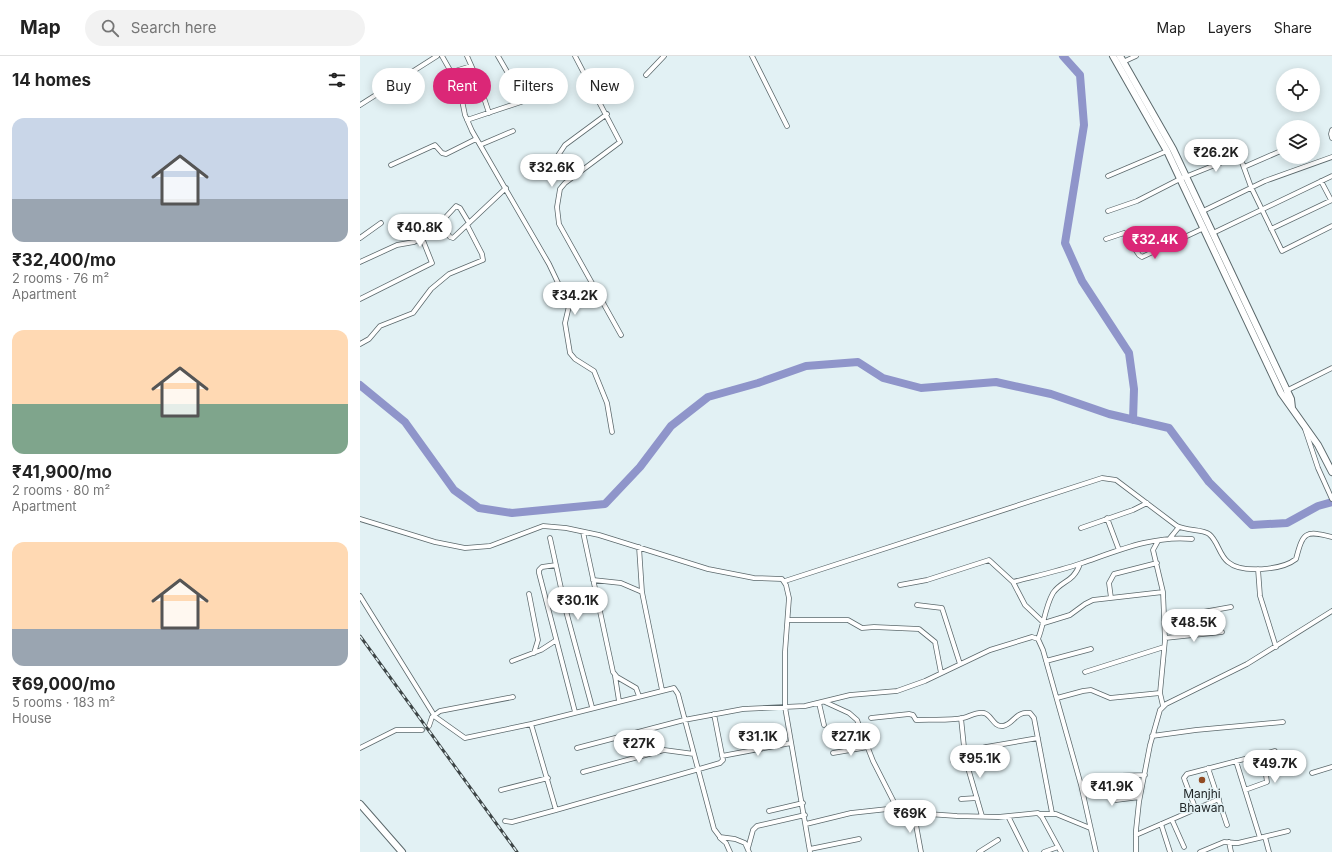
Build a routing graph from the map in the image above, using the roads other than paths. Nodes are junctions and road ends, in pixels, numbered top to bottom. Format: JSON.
{"nodes":[{"id":1,"x":437,"y":56,"type":"edge"},
{"id":2,"x":442,"y":56,"type":"edge"},
{"id":3,"x":467,"y":56,"type":"edge"},
{"id":4,"x":498,"y":56,"type":"edge"},
{"id":5,"x":575,"y":56,"type":"edge"},
{"id":6,"x":664,"y":56,"type":"edge"},
{"id":7,"x":752,"y":56,"type":"edge"},
{"id":8,"x":1113,"y":56,"type":"edge"},
{"id":9,"x":1120,"y":56,"type":"edge"},
{"id":10,"x":1136,"y":56,"type":"edge"},
{"id":11,"x":1123,"y":62,"type":"junction"},
{"id":12,"x":471,"y":66,"type":"junction"},
{"id":13,"x":450,"y":68,"type":"edge"},
{"id":14,"x":465,"y":68,"type":"edge"},
{"id":15,"x":646,"y":75,"type":"dead end"},
{"id":16,"x":463,"y":104,"type":"edge"},
{"id":17,"x":360,"y":105,"type":"edge"},
{"id":18,"x":489,"y":113,"type":"junction"},
{"id":19,"x":607,"y":114,"type":"junction"},
{"id":20,"x":467,"y":120,"type":"junction"},
{"id":21,"x":787,"y":126,"type":"dead end"},
{"id":22,"x":1332,"y":130,"type":"edge"},
{"id":23,"x":513,"y":131,"type":"dead end"},
{"id":24,"x":1332,"y":138,"type":"edge"},
{"id":25,"x":476,"y":139,"type":"junction"},
{"id":26,"x":480,"y":145,"type":"junction"},
{"id":27,"x":1236,"y":146,"type":"dead end"},
{"id":28,"x":1167,"y":151,"type":"junction"},
{"id":29,"x":1276,"y":153,"type":"edge"},
{"id":30,"x":1240,"y":155,"type":"junction"},
{"id":31,"x":1332,"y":157,"type":"edge"},
{"id":32,"x":391,"y":165,"type":"dead end"},
{"id":33,"x":551,"y":166,"type":"dead end"},
{"id":34,"x":1244,"y":167,"type":"junction"},
{"id":35,"x":1108,"y":176,"type":"dead end"},
{"id":36,"x":1332,"y":176,"type":"edge"},
{"id":37,"x":1183,"y":178,"type":"junction"},
{"id":38,"x":1322,"y":180,"type":"junction"},
{"id":39,"x":1251,"y":187,"type":"junction"},
{"id":40,"x":506,"y":188,"type":"junction"},
{"id":41,"x":1332,"y":200,"type":"edge"},
{"id":42,"x":1261,"y":209,"type":"junction"},
{"id":43,"x":1108,"y":211,"type":"dead end"},
{"id":44,"x":1203,"y":212,"type":"junction"},
{"id":45,"x":381,"y":224,"type":"dead end"},
{"id":46,"x":468,"y":224,"type":"junction"},
{"id":47,"x":442,"y":226,"type":"junction"},
{"id":48,"x":1332,"y":226,"type":"edge"},
{"id":49,"x":1204,"y":228,"type":"junction"},
{"id":50,"x":1270,"y":229,"type":"junction"},
{"id":51,"x":1213,"y":233,"type":"junction"},
{"id":52,"x":360,"y":238,"type":"edge"},
{"id":53,"x":422,"y":238,"type":"junction"},
{"id":54,"x":1106,"y":239,"type":"dead end"},
{"id":55,"x":360,"y":262,"type":"edge"},
{"id":56,"x":360,"y":299,"type":"edge"},
{"id":57,"x":621,"y":335,"type":"dead end"},
{"id":58,"x":360,"y":344,"type":"edge"},
{"id":59,"x":1332,"y":368,"type":"edge"},
{"id":60,"x":1286,"y":391,"type":"junction"},
{"id":61,"x":1292,"y":408,"type":"junction"},
{"id":62,"x":1305,"y":427,"type":"junction"},
{"id":63,"x":612,"y":432,"type":"dead end"},
{"id":64,"x":1332,"y":472,"type":"edge"},
{"id":65,"x":1332,"y":499,"type":"edge"},
{"id":66,"x":1147,"y":503,"type":"junction"},
{"id":67,"x":1107,"y":518,"type":"junction"},
{"id":68,"x":360,"y":519,"type":"edge"},
{"id":69,"x":1179,"y":527,"type":"junction"},
{"id":70,"x":1081,"y":528,"type":"dead end"},
{"id":71,"x":583,"y":532,"type":"junction"},
{"id":72,"x":1332,"y":537,"type":"edge"},
{"id":73,"x":550,"y":538,"type":"dead end"},
{"id":74,"x":1170,"y":538,"type":"junction"},
{"id":75,"x":1158,"y":540,"type":"junction"},
{"id":76,"x":1192,"y":540,"type":"dead end"},
{"id":77,"x":639,"y":547,"type":"junction"},
{"id":78,"x":1119,"y":550,"type":"junction"},
{"id":79,"x":1080,"y":564,"type":"junction"},
{"id":80,"x":1157,"y":564,"type":"junction"},
{"id":81,"x":556,"y":565,"type":"junction"},
{"id":82,"x":1258,"y":569,"type":"junction"},
{"id":83,"x":592,"y":580,"type":"junction"},
{"id":84,"x":785,"y":581,"type":"junction"},
{"id":85,"x":1013,"y":582,"type":"junction"},
{"id":86,"x":900,"y":585,"type":"dead end"},
{"id":87,"x":642,"y":592,"type":"junction"},
{"id":88,"x":1163,"y":592,"type":"junction"},
{"id":89,"x":529,"y":594,"type":"dead end"},
{"id":90,"x":360,"y":596,"type":"edge"},
{"id":91,"x":1111,"y":598,"type":"junction"},
{"id":92,"x":917,"y":605,"type":"dead end"},
{"id":93,"x":1231,"y":607,"type":"dead end"},
{"id":94,"x":1332,"y":611,"type":"edge"},
{"id":95,"x":1164,"y":617,"type":"junction"},
{"id":96,"x":788,"y":620,"type":"junction"},
{"id":97,"x":1044,"y":623,"type":"junction"},
{"id":98,"x":1222,"y":632,"type":"dead end"},
{"id":99,"x":1165,"y":638,"type":"junction"},
{"id":100,"x":1038,"y":639,"type":"junction"},
{"id":101,"x":556,"y":641,"type":"junction"},
{"id":102,"x":1164,"y":647,"type":"junction"},
{"id":103,"x":1276,"y":647,"type":"junction"},
{"id":104,"x":1091,"y":649,"type":"dead end"},
{"id":105,"x":534,"y":653,"type":"junction"},
{"id":106,"x":512,"y":661,"type":"dead end"},
{"id":107,"x":1046,"y":661,"type":"junction"},
{"id":108,"x":960,"y":664,"type":"junction"},
{"id":109,"x":1085,"y":672,"type":"dead end"},
{"id":110,"x":941,"y":673,"type":"junction"},
{"id":111,"x":615,"y":676,"type":"junction"},
{"id":112,"x":662,"y":690,"type":"junction"},
{"id":113,"x":1160,"y":693,"type":"junction"},
{"id":114,"x":639,"y":696,"type":"junction"},
{"id":115,"x":513,"y":697,"type":"dead end"},
{"id":116,"x":1057,"y":698,"type":"junction"},
{"id":117,"x":620,"y":700,"type":"junction"},
{"id":118,"x":825,"y":702,"type":"junction"},
{"id":119,"x":819,"y":703,"type":"junction"},
{"id":120,"x":785,"y":706,"type":"junction"},
{"id":121,"x":1163,"y":706,"type":"junction"},
{"id":122,"x":592,"y":707,"type":"junction"},
{"id":123,"x":575,"y":712,"type":"junction"},
{"id":124,"x":714,"y":714,"type":"junction"},
{"id":125,"x":434,"y":715,"type":"junction"},
{"id":126,"x":871,"y":718,"type":"dead end"},
{"id":127,"x":961,"y":718,"type":"junction"},
{"id":128,"x":684,"y":720,"type":"junction"},
{"id":129,"x":1283,"y":722,"type":"dead end"},
{"id":130,"x":531,"y":724,"type":"junction"},
{"id":131,"x":824,"y":725,"type":"dead end"},
{"id":132,"x":429,"y":726,"type":"tunnel mouth"},
{"id":133,"x":422,"y":730,"type":"tunnel mouth"},
{"id":134,"x":1152,"y":736,"type":"junction"},
{"id":135,"x":1038,"y":738,"type":"junction"},
{"id":136,"x":791,"y":743,"type":"junction"},
{"id":137,"x":868,"y":747,"type":"junction"},
{"id":138,"x":360,"y":748,"type":"edge"},
{"id":139,"x":577,"y":748,"type":"dead end"},
{"id":140,"x":1275,"y":751,"type":"dead end"},
{"id":141,"x":833,"y":753,"type":"dead end"},
{"id":142,"x":694,"y":754,"type":"junction"},
{"id":143,"x":1263,"y":754,"type":"junction"},
{"id":144,"x":722,"y":756,"type":"junction"},
{"id":145,"x":1236,"y":760,"type":"junction"},
{"id":146,"x":953,"y":761,"type":"dead end"},
{"id":147,"x":1332,"y":766,"type":"edge"},
{"id":148,"x":1208,"y":768,"type":"junction"},
{"id":149,"x":698,"y":770,"type":"junction"},
{"id":150,"x":583,"y":772,"type":"dead end"},
{"id":151,"x":1312,"y":773,"type":"dead end"},
{"id":152,"x":1145,"y":774,"type":"junction"},
{"id":153,"x":1109,"y":777,"type":"junction"},
{"id":154,"x":548,"y":778,"type":"junction"},
{"id":155,"x":1081,"y":785,"type":"junction"},
{"id":156,"x":501,"y":790,"type":"dead end"},
{"id":157,"x":1246,"y":790,"type":"junction"},
{"id":158,"x":1140,"y":797,"type":"junction"},
{"id":159,"x":977,"y":798,"type":"junction"},
{"id":160,"x":961,"y":799,"type":"dead end"},
{"id":161,"x":1219,"y":799,"type":"junction"},
{"id":162,"x":803,"y":803,"type":"junction"},
{"id":163,"x":360,"y":804,"type":"edge"},
{"id":164,"x":897,"y":808,"type":"junction"},
{"id":165,"x":556,"y":810,"type":"junction"},
{"id":166,"x":769,"y":810,"type":"dead end"},
{"id":167,"x":1196,"y":810,"type":"junction"},
{"id":168,"x":1052,"y":813,"type":"junction"},
{"id":169,"x":914,"y":814,"type":"junction"},
{"id":170,"x":1040,"y":814,"type":"junction"},
{"id":171,"x":805,"y":815,"type":"junction"},
{"id":172,"x":982,"y":816,"type":"junction"},
{"id":173,"x":1008,"y":816,"type":"junction"},
{"id":174,"x":1172,"y":820,"type":"junction"},
{"id":175,"x":505,"y":821,"type":"dead end"},
{"id":176,"x":806,"y":824,"type":"junction"},
{"id":177,"x":1161,"y":824,"type":"junction"},
{"id":178,"x":1227,"y":825,"type":"dead end"},
{"id":179,"x":1090,"y":828,"type":"junction"},
{"id":180,"x":1288,"y":831,"type":"dead end"},
{"id":181,"x":1136,"y":835,"type":"junction"},
{"id":182,"x":720,"y":837,"type":"junction"},
{"id":183,"x":1263,"y":837,"type":"junction"},
{"id":184,"x":859,"y":839,"type":"dead end"},
{"id":185,"x":998,"y":840,"type":"dead end"},
{"id":186,"x":1229,"y":842,"type":"junction"},
{"id":187,"x":1058,"y":847,"type":"junction"},
{"id":188,"x":1184,"y":847,"type":"dead end"},
{"id":189,"x":748,"y":850,"type":"edge"},
{"id":190,"x":810,"y":850,"type":"edge"},
{"id":191,"x":402,"y":852,"type":"edge"},
{"id":192,"x":730,"y":852,"type":"edge"},
{"id":193,"x":921,"y":852,"type":"edge"},
{"id":194,"x":979,"y":852,"type":"edge"},
{"id":195,"x":1026,"y":852,"type":"edge"},
{"id":196,"x":1044,"y":852,"type":"edge"},
{"id":197,"x":1061,"y":852,"type":"edge"},
{"id":198,"x":1096,"y":852,"type":"edge"},
{"id":199,"x":1136,"y":852,"type":"edge"},
{"id":200,"x":1170,"y":852,"type":"edge"},
{"id":201,"x":1200,"y":852,"type":"edge"},
{"id":202,"x":1231,"y":852,"type":"edge"},
{"id":203,"x":1269,"y":852,"type":"edge"}],
"edges":[{"from":1,"to":17,"type":"street"},
{"from":2,"to":13,"type":"street"},
{"from":3,"to":12,"type":"street"},
{"from":4,"to":18,"type":"street"},
{"from":5,"to":19,"type":"street"},
{"from":6,"to":15,"type":"street"},
{"from":7,"to":21,"type":"street"},
{"from":8,"to":28,"type":"main road"},
{"from":9,"to":11,"type":"main road"},
{"from":10,"to":11,"type":"street"},
{"from":11,"to":37,"type":"main road"},
{"from":12,"to":14,"type":"street"},
{"from":12,"to":18,"type":"street"},
{"from":16,"to":20,"type":"street"},
{"from":18,"to":20,"type":"street"},
{"from":19,"to":33,"type":"street"},
{"from":19,"to":57,"type":"street"},
{"from":20,"to":25,"type":"street"},
{"from":22,"to":24,"type":"street"},
{"from":23,"to":26,"type":"street"},
{"from":25,"to":26,"type":"street"},
{"from":25,"to":32,"type":"street"},
{"from":26,"to":40,"type":"street"},
{"from":27,"to":30,"type":"street"},
{"from":28,"to":35,"type":"street"},
{"from":28,"to":37,"type":"main road"},
{"from":29,"to":34,"type":"street"},
{"from":30,"to":34,"type":"street"},
{"from":30,"to":37,"type":"street"},
{"from":31,"to":39,"type":"street"},
{"from":34,"to":39,"type":"street"},
{"from":36,"to":38,"type":"street"},
{"from":37,"to":43,"type":"street"},
{"from":37,"to":44,"type":"main road"},
{"from":37,"to":49,"type":"main road"},
{"from":38,"to":41,"type":"street"},
{"from":38,"to":42,"type":"street"},
{"from":39,"to":42,"type":"street"},
{"from":39,"to":44,"type":"street"},
{"from":40,"to":46,"type":"street"},
{"from":40,"to":63,"type":"street"},
{"from":41,"to":50,"type":"street"},
{"from":42,"to":50,"type":"street"},
{"from":42,"to":51,"type":"street"},
{"from":44,"to":51,"type":"main road"},
{"from":45,"to":52,"type":"street"},
{"from":46,"to":47,"type":"street"},
{"from":46,"to":47,"type":"street"},
{"from":46,"to":58,"type":"street"},
{"from":47,"to":53,"type":"street"},
{"from":48,"to":50,"type":"street"},
{"from":49,"to":54,"type":"street"},
{"from":49,"to":61,"type":"main road"},
{"from":51,"to":60,"type":"main road"},
{"from":53,"to":55,"type":"street"},
{"from":53,"to":56,"type":"street"},
{"from":59,"to":60,"type":"street"},
{"from":60,"to":61,"type":"main road"},
{"from":61,"to":62,"type":"main road"},
{"from":62,"to":64,"type":"main road"},
{"from":62,"to":65,"type":"street"},
{"from":66,"to":67,"type":"street"},
{"from":66,"to":69,"type":"street"},
{"from":66,"to":84,"type":"street"},
{"from":67,"to":70,"type":"street"},
{"from":67,"to":78,"type":"street"},
{"from":68,"to":71,"type":"street"},
{"from":69,"to":74,"type":"street"},
{"from":69,"to":82,"type":"street"},
{"from":71,"to":77,"type":"street"},
{"from":71,"to":83,"type":"street"},
{"from":72,"to":82,"type":"street"},
{"from":73,"to":81,"type":"street"},
{"from":74,"to":75,"type":"street"},
{"from":74,"to":76,"type":"street"},
{"from":75,"to":78,"type":"street"},
{"from":75,"to":80,"type":"street"},
{"from":77,"to":84,"type":"street"},
{"from":77,"to":87,"type":"street"},
{"from":78,"to":79,"type":"street"},
{"from":79,"to":85,"type":"street"},
{"from":79,"to":97,"type":"street"},
{"from":80,"to":88,"type":"street"},
{"from":80,"to":91,"type":"street"},
{"from":81,"to":101,"type":"street"},
{"from":81,"to":122,"type":"street"},
{"from":82,"to":103,"type":"street"},
{"from":83,"to":87,"type":"street"},
{"from":83,"to":111,"type":"street"},
{"from":84,"to":96,"type":"street"},
{"from":85,"to":86,"type":"street"},
{"from":85,"to":97,"type":"street"},
{"from":87,"to":112,"type":"street"},
{"from":88,"to":91,"type":"street"},
{"from":88,"to":95,"type":"street"},
{"from":89,"to":105,"type":"street"},
{"from":90,"to":125,"type":"street"},
{"from":91,"to":97,"type":"street"},
{"from":92,"to":108,"type":"street"},
{"from":93,"to":95,"type":"street"},
{"from":94,"to":103,"type":"street"},
{"from":95,"to":99,"type":"street"},
{"from":96,"to":110,"type":"street"},
{"from":96,"to":120,"type":"street"},
{"from":97,"to":100,"type":"street"},
{"from":98,"to":99,"type":"street"},
{"from":99,"to":102,"type":"street"},
{"from":100,"to":107,"type":"street"},
{"from":100,"to":108,"type":"street"},
{"from":101,"to":105,"type":"street"},
{"from":101,"to":123,"type":"street"},
{"from":102,"to":109,"type":"street"},
{"from":102,"to":113,"type":"street"},
{"from":103,"to":121,"type":"street"},
{"from":104,"to":107,"type":"street"},
{"from":105,"to":106,"type":"street"},
{"from":107,"to":116,"type":"street"},
{"from":108,"to":110,"type":"street"},
{"from":110,"to":118,"type":"street"},
{"from":111,"to":114,"type":"street"},
{"from":111,"to":117,"type":"street"},
{"from":112,"to":114,"type":"street"},
{"from":112,"to":128,"type":"street"},
{"from":113,"to":116,"type":"street"},
{"from":113,"to":121,"type":"street"},
{"from":114,"to":117,"type":"street"},
{"from":115,"to":125,"type":"street"},
{"from":116,"to":155,"type":"street"},
{"from":117,"to":122,"type":"street"},
{"from":118,"to":119,"type":"street"},
{"from":118,"to":137,"type":"street"},
{"from":119,"to":120,"type":"street"},
{"from":119,"to":131,"type":"street"},
{"from":120,"to":124,"type":"street"},
{"from":120,"to":136,"type":"street"},
{"from":121,"to":134,"type":"street"},
{"from":122,"to":123,"type":"street"},
{"from":123,"to":130,"type":"street"},
{"from":124,"to":128,"type":"street"},
{"from":124,"to":144,"type":"street"},
{"from":125,"to":130,"type":"street"},
{"from":125,"to":132,"type":"street"},
{"from":126,"to":127,"type":"street"},
{"from":127,"to":135,"type":"street"},
{"from":127,"to":135,"type":"street"},
{"from":128,"to":139,"type":"street"},
{"from":128,"to":142,"type":"street"},
{"from":129,"to":134,"type":"street"},
{"from":130,"to":154,"type":"street"},
{"from":133,"to":138,"type":"street"},
{"from":134,"to":152,"type":"street"},
{"from":135,"to":168,"type":"street"},
{"from":136,"to":144,"type":"street"},
{"from":136,"to":162,"type":"street"},
{"from":137,"to":141,"type":"street"},
{"from":137,"to":164,"type":"street"},
{"from":140,"to":143,"type":"street"},
{"from":142,"to":149,"type":"street"},
{"from":142,"to":150,"type":"street"},
{"from":143,"to":145,"type":"street"},
{"from":143,"to":157,"type":"street"},
{"from":144,"to":149,"type":"street"},
{"from":145,"to":148,"type":"street"},
{"from":145,"to":157,"type":"street"},
{"from":146,"to":159,"type":"street"},
{"from":147,"to":151,"type":"street"},
{"from":148,"to":161,"type":"street"},
{"from":148,"to":167,"type":"street"},
{"from":149,"to":165,"type":"street"},
{"from":149,"to":182,"type":"street"},
{"from":152,"to":153,"type":"street"},
{"from":152,"to":158,"type":"street"},
{"from":153,"to":155,"type":"street"},
{"from":153,"to":158,"type":"street"},
{"from":154,"to":156,"type":"street"},
{"from":154,"to":165,"type":"street"},
{"from":155,"to":179,"type":"street"},
{"from":157,"to":183,"type":"street"},
{"from":158,"to":181,"type":"street"},
{"from":159,"to":160,"type":"street"},
{"from":159,"to":172,"type":"street"},
{"from":161,"to":167,"type":"street"},
{"from":161,"to":178,"type":"street"},
{"from":162,"to":166,"type":"street"},
{"from":162,"to":171,"type":"street"},
{"from":163,"to":191,"type":"main road"},
{"from":164,"to":169,"type":"street"},
{"from":164,"to":176,"type":"street"},
{"from":165,"to":175,"type":"street"},
{"from":167,"to":174,"type":"street"},
{"from":168,"to":170,"type":"street"},
{"from":168,"to":179,"type":"street"},
{"from":169,"to":172,"type":"street"},
{"from":169,"to":193,"type":"street"},
{"from":170,"to":173,"type":"street"},
{"from":170,"to":187,"type":"street"},
{"from":171,"to":176,"type":"street"},
{"from":171,"to":189,"type":"street"},
{"from":172,"to":173,"type":"street"},
{"from":173,"to":195,"type":"street"},
{"from":174,"to":177,"type":"street"},
{"from":174,"to":188,"type":"street"},
{"from":176,"to":190,"type":"street"},
{"from":177,"to":181,"type":"street"},
{"from":177,"to":200,"type":"street"},
{"from":179,"to":198,"type":"street"},
{"from":180,"to":183,"type":"street"},
{"from":181,"to":199,"type":"street"},
{"from":182,"to":189,"type":"street"},
{"from":182,"to":192,"type":"street"},
{"from":183,"to":186,"type":"street"},
{"from":183,"to":203,"type":"street"},
{"from":184,"to":190,"type":"street"},
{"from":185,"to":194,"type":"street"},
{"from":186,"to":201,"type":"street"},
{"from":186,"to":202,"type":"street"},
{"from":187,"to":196,"type":"street"},
{"from":187,"to":197,"type":"street"}]}
